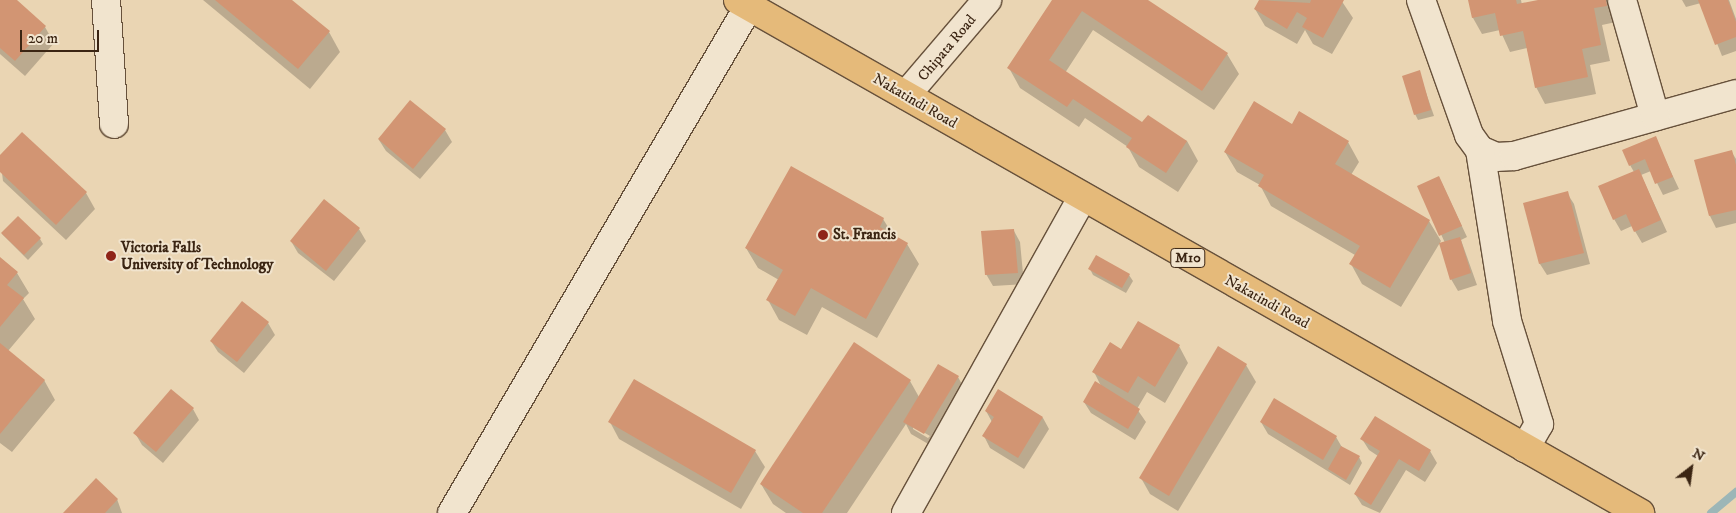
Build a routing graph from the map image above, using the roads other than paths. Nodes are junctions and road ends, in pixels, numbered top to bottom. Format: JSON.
{"nodes":[{"id":1,"x":106,"y":0,"type":"edge"},
{"id":2,"x":987,"y":0,"type":"edge"},
{"id":3,"x":1421,"y":0,"type":"edge"},
{"id":4,"x":1622,"y":0,"type":"edge"},
{"id":5,"x":744,"y":3,"type":"edge"},
{"id":6,"x":1736,"y":94,"type":"edge"},
{"id":7,"x":906,"y":95,"type":"junction"},
{"id":8,"x":1654,"y":116,"type":"junction"},
{"id":9,"x":114,"y":124,"type":"dead end"},
{"id":10,"x":1480,"y":150,"type":"junction"},
{"id":11,"x":1082,"y":198,"type":"junction"},
{"id":12,"x":1525,"y":448,"type":"junction"},
{"id":13,"x":452,"y":513,"type":"edge"},
{"id":14,"x":906,"y":513,"type":"edge"},
{"id":15,"x":1640,"y":513,"type":"edge"}],
"edges":[{"from":1,"to":9,"type":"street"},
{"from":2,"to":7,"type":"street","name":"Chipata Road"},
{"from":3,"to":10,"type":"street"},
{"from":4,"to":8,"type":"street"},
{"from":5,"to":7,"type":"highway","name":"Nakatindi Road","number":"M10"},
{"from":5,"to":13,"type":"street"},
{"from":6,"to":8,"type":"street"},
{"from":7,"to":11,"type":"highway","name":"Nakatindi Road","number":"M10"},
{"from":8,"to":10,"type":"street"},
{"from":10,"to":12,"type":"street"},
{"from":11,"to":12,"type":"highway","name":"Nakatindi Road","number":"M10"},
{"from":11,"to":14,"type":"street"},
{"from":12,"to":15,"type":"highway","name":"Nakatindi Road","number":"M10"}]}
